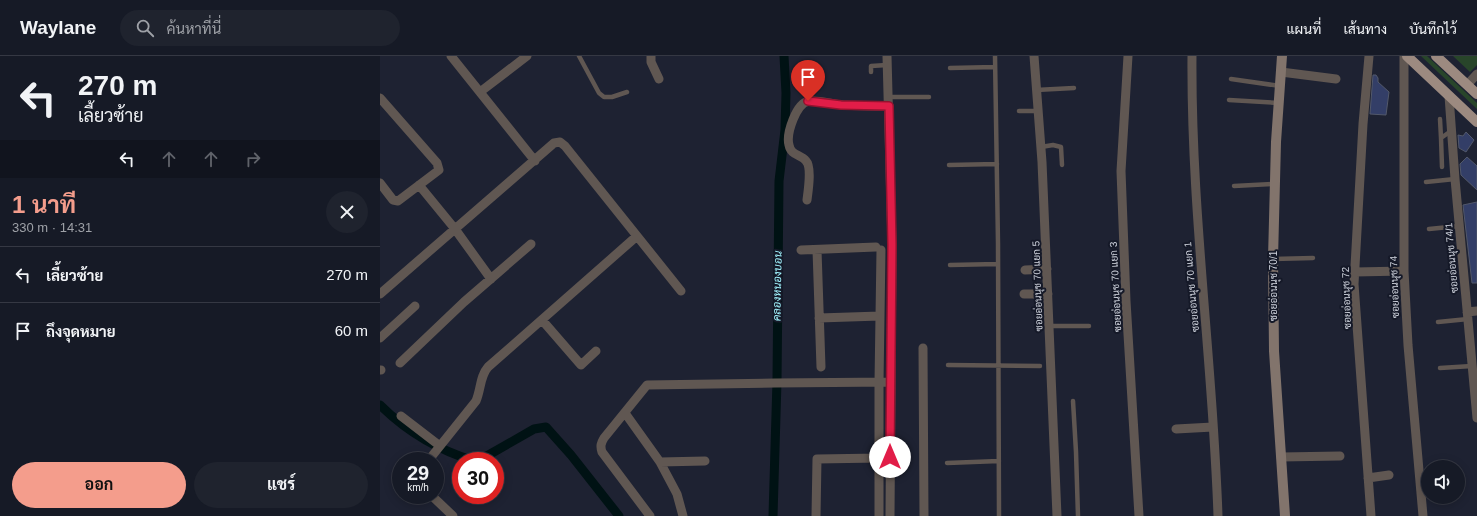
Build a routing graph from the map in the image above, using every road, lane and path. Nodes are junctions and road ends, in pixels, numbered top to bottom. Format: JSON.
{"nodes":[{"id":1,"x":451,"y":56,"type":"edge"},
{"id":2,"x":528,"y":56,"type":"edge"},
{"id":3,"x":579,"y":56,"type":"edge"},
{"id":4,"x":651,"y":56,"type":"edge"},
{"id":5,"x":995,"y":56,"type":"edge"},
{"id":6,"x":1034,"y":56,"type":"edge"},
{"id":7,"x":1128,"y":56,"type":"edge"},
{"id":8,"x":1192,"y":56,"type":"edge"},
{"id":9,"x":1282,"y":56,"type":"edge"},
{"id":10,"x":1369,"y":56,"type":"edge"},
{"id":11,"x":1405,"y":56,"type":"edge"},
{"id":12,"x":1436,"y":56,"type":"edge"},
{"id":13,"x":887,"y":60,"type":"edge"},
{"id":14,"x":995,"y":67,"type":"junction"},
{"id":15,"x":950,"y":68,"type":"dead end"},
{"id":16,"x":871,"y":72,"type":"dead end"},
{"id":17,"x":1281,"y":72,"type":"junction"},
{"id":18,"x":1477,"y":74,"type":"edge"},
{"id":19,"x":658,"y":79,"type":"dead end"},
{"id":20,"x":1231,"y":79,"type":"dead end"},
{"id":21,"x":1336,"y":79,"type":"dead end"},
{"id":22,"x":1467,"y":85,"type":"junction"},
{"id":23,"x":1280,"y":86,"type":"junction"},
{"id":24,"x":1074,"y":88,"type":"dead end"},
{"id":25,"x":1036,"y":90,"type":"junction"},
{"id":26,"x":480,"y":92,"type":"junction"},
{"id":27,"x":626,"y":92,"type":"dead end"},
{"id":28,"x":1477,"y":94,"type":"edge"},
{"id":29,"x":1449,"y":96,"type":"junction"},
{"id":30,"x":929,"y":97,"type":"dead end"},
{"id":31,"x":380,"y":98,"type":"edge"},
{"id":32,"x":1229,"y":100,"type":"dead end"},
{"id":33,"x":889,"y":101,"type":"junction"},
{"id":34,"x":1279,"y":103,"type":"junction"},
{"id":35,"x":1019,"y":111,"type":"dead end"},
{"id":36,"x":1038,"y":111,"type":"junction"},
{"id":37,"x":1440,"y":119,"type":"dead end"},
{"id":38,"x":1477,"y":122,"type":"edge"},
{"id":39,"x":1451,"y":131,"type":"junction"},
{"id":40,"x":1441,"y":138,"type":"junction"},
{"id":41,"x":1041,"y":147,"type":"junction"},
{"id":42,"x":535,"y":160,"type":"junction"},
{"id":43,"x":997,"y":164,"type":"junction"},
{"id":44,"x":949,"y":165,"type":"dead end"},
{"id":45,"x":1062,"y":165,"type":"dead end"},
{"id":46,"x":1442,"y":167,"type":"dead end"},
{"id":47,"x":1455,"y":179,"type":"junction"},
{"id":48,"x":1426,"y":182,"type":"dead end"},
{"id":49,"x":380,"y":183,"type":"edge"},
{"id":50,"x":1274,"y":184,"type":"junction"},
{"id":51,"x":418,"y":185,"type":"junction"},
{"id":52,"x":1234,"y":186,"type":"dead end"},
{"id":53,"x":807,"y":200,"type":"dead end"},
{"id":54,"x":1459,"y":226,"type":"junction"},
{"id":55,"x":455,"y":229,"type":"junction"},
{"id":56,"x":1429,"y":230,"type":"dead end"},
{"id":57,"x":637,"y":236,"type":"junction"},
{"id":58,"x":531,"y":244,"type":"dead end"},
{"id":59,"x":801,"y":250,"type":"dead end"},
{"id":60,"x":817,"y":250,"type":"junction"},
{"id":61,"x":1313,"y":258,"type":"dead end"},
{"id":62,"x":1272,"y":259,"type":"junction"},
{"id":63,"x":998,"y":264,"type":"junction"},
{"id":64,"x":950,"y":265,"type":"dead end"},
{"id":65,"x":1047,"y":269,"type":"junction"},
{"id":66,"x":1025,"y":270,"type":"dead end"},
{"id":67,"x":1404,"y":271,"type":"junction"},
{"id":68,"x":1355,"y":272,"type":"junction"},
{"id":69,"x":491,"y":279,"type":"junction"},
{"id":70,"x":681,"y":291,"type":"dead end"},
{"id":71,"x":380,"y":294,"type":"edge"},
{"id":72,"x":1024,"y":294,"type":"dead end"},
{"id":73,"x":1048,"y":294,"type":"junction"},
{"id":74,"x":415,"y":306,"type":"dead end"},
{"id":75,"x":1477,"y":311,"type":"edge"},
{"id":76,"x":1467,"y":315,"type":"junction"},
{"id":77,"x":880,"y":316,"type":"junction"},
{"id":78,"x":819,"y":318,"type":"junction"},
{"id":79,"x":542,"y":320,"type":"junction"},
{"id":80,"x":1438,"y":322,"type":"dead end"},
{"id":81,"x":1049,"y":326,"type":"junction"},
{"id":82,"x":1089,"y":326,"type":"dead end"},
{"id":83,"x":380,"y":338,"type":"edge"},
{"id":84,"x":923,"y":348,"type":"dead end"},
{"id":85,"x":596,"y":351,"type":"dead end"},
{"id":86,"x":400,"y":363,"type":"dead end"},
{"id":87,"x":999,"y":365,"type":"junction"},
{"id":88,"x":948,"y":366,"type":"dead end"},
{"id":89,"x":1040,"y":366,"type":"dead end"},
{"id":90,"x":1472,"y":366,"type":"junction"},
{"id":91,"x":821,"y":367,"type":"dead end"},
{"id":92,"x":1440,"y":368,"type":"dead end"},
{"id":93,"x":878,"y":382,"type":"junction"},
{"id":94,"x":890,"y":382,"type":"junction"},
{"id":95,"x":1073,"y":401,"type":"dead end"},
{"id":96,"x":625,"y":413,"type":"junction"},
{"id":97,"x":401,"y":416,"type":"dead end"},
{"id":98,"x":1477,"y":418,"type":"edge"},
{"id":99,"x":1214,"y":427,"type":"junction"},
{"id":100,"x":1176,"y":430,"type":"dead end"},
{"id":101,"x":440,"y":446,"type":"junction"},
{"id":102,"x":435,"y":452,"type":"edge"},
{"id":103,"x":1340,"y":456,"type":"dead end"},
{"id":104,"x":1281,"y":457,"type":"junction"},
{"id":105,"x":879,"y":458,"type":"junction"},
{"id":106,"x":705,"y":461,"type":"dead end"},
{"id":107,"x":660,"y":462,"type":"junction"},
{"id":108,"x":999,"y":462,"type":"junction"},
{"id":109,"x":947,"y":463,"type":"dead end"},
{"id":110,"x":1389,"y":475,"type":"dead end"},
{"id":111,"x":1368,"y":478,"type":"junction"},
{"id":112,"x":440,"y":504,"type":"edge"},
{"id":113,"x":453,"y":516,"type":"edge"},
{"id":114,"x":650,"y":516,"type":"edge"},
{"id":115,"x":683,"y":516,"type":"edge"},
{"id":116,"x":816,"y":516,"type":"edge"},
{"id":117,"x":879,"y":516,"type":"edge"},
{"id":118,"x":890,"y":516,"type":"edge"},
{"id":119,"x":924,"y":516,"type":"edge"},
{"id":120,"x":999,"y":516,"type":"edge"},
{"id":121,"x":1057,"y":516,"type":"edge"},
{"id":122,"x":1078,"y":516,"type":"edge"},
{"id":123,"x":1138,"y":516,"type":"edge"},
{"id":124,"x":1218,"y":516,"type":"edge"},
{"id":125,"x":1286,"y":516,"type":"edge"},
{"id":126,"x":1371,"y":516,"type":"edge"},
{"id":127,"x":1423,"y":516,"type":"edge"}],
"edges":[{"from":1,"to":26,"type":"street"},
{"from":2,"to":26,"type":"street"},
{"from":3,"to":27,"type":"lane"},
{"from":4,"to":19,"type":"street"},
{"from":5,"to":14,"type":"lane"},
{"from":6,"to":25,"type":"street","name":"ซอยอ่อนนุช 70 แยก 5"},
{"from":7,"to":123,"type":"street","name":"ซอยอ่อนนุช 70 แยก 3"},
{"from":8,"to":99,"type":"street","name":"ซอยอ่อนนุช 70 แยก 1"},
{"from":9,"to":17,"type":"street","name":"ซอยอ่อนนุช 70/1"},
{"from":10,"to":68,"type":"street","name":"ซอยอ่อนนุช 72"},
{"from":11,"to":29,"type":"main road"},
{"from":11,"to":67,"type":"street","name":"ซอยอ่อนนุช 74"},
{"from":12,"to":22,"type":"main road"},
{"from":13,"to":16,"type":"lane"},
{"from":13,"to":33,"type":"street"},
{"from":14,"to":15,"type":"lane"},
{"from":14,"to":43,"type":"lane"},
{"from":17,"to":21,"type":"street"},
{"from":17,"to":23,"type":"street","name":"ซอยอ่อนนุช 70/1"},
{"from":18,"to":22,"type":"street"},
{"from":20,"to":23,"type":"lane"},
{"from":22,"to":28,"type":"main road"},
{"from":23,"to":34,"type":"street","name":"ซอยอ่อนนุช 70/1"},
{"from":24,"to":25,"type":"lane"},
{"from":25,"to":36,"type":"street","name":"ซอยอ่อนนุช 70 แยก 5"},
{"from":26,"to":42,"type":"street"},
{"from":29,"to":38,"type":"main road"},
{"from":29,"to":39,"type":"street","name":"ซอยอ่อนนุช 74/1"},
{"from":30,"to":33,"type":"lane"},
{"from":31,"to":51,"type":"street"},
{"from":32,"to":34,"type":"lane"},
{"from":33,"to":53,"type":"street"},
{"from":33,"to":94,"type":"street"},
{"from":34,"to":50,"type":"street","name":"ซอยอ่อนนุช 70/1"},
{"from":35,"to":36,"type":"lane"},
{"from":36,"to":41,"type":"street","name":"ซอยอ่อนนุช 70 แยก 5"},
{"from":37,"to":40,"type":"lane"},
{"from":39,"to":40,"type":"lane"},
{"from":39,"to":47,"type":"street","name":"ซอยอ่อนนุช 74/1"},
{"from":40,"to":46,"type":"lane"},
{"from":41,"to":45,"type":"lane"},
{"from":41,"to":65,"type":"street","name":"ซอยอ่อนนุช 70 แยก 5"},
{"from":42,"to":55,"type":"street"},
{"from":42,"to":57,"type":"street"},
{"from":43,"to":44,"type":"lane"},
{"from":43,"to":63,"type":"lane"},
{"from":47,"to":48,"type":"lane"},
{"from":47,"to":54,"type":"street","name":"ซอยอ่อนนุช 74/1"},
{"from":49,"to":51,"type":"street"},
{"from":50,"to":52,"type":"lane"},
{"from":50,"to":62,"type":"street","name":"ซอยอ่อนนุช 70/1"},
{"from":51,"to":55,"type":"street"},
{"from":54,"to":56,"type":"lane"},
{"from":54,"to":76,"type":"street","name":"ซอยอ่อนนุช 74/1"},
{"from":55,"to":69,"type":"street"},
{"from":55,"to":71,"type":"street"},
{"from":57,"to":70,"type":"street"},
{"from":57,"to":79,"type":"street"},
{"from":58,"to":69,"type":"street"},
{"from":59,"to":60,"type":"street"},
{"from":60,"to":77,"type":"street"},
{"from":60,"to":78,"type":"street"},
{"from":61,"to":62,"type":"lane"},
{"from":62,"to":104,"type":"street","name":"ซอยอ่อนนุช 70/1"},
{"from":63,"to":64,"type":"lane"},
{"from":63,"to":87,"type":"lane"},
{"from":65,"to":66,"type":"street"},
{"from":65,"to":73,"type":"street","name":"ซอยอ่อนนุช 70 แยก 5"},
{"from":67,"to":68,"type":"street"},
{"from":67,"to":127,"type":"street","name":"ซอยอ่อนนุช 74"},
{"from":68,"to":111,"type":"street","name":"ซอยอ่อนนุช 72"},
{"from":69,"to":86,"type":"street"},
{"from":72,"to":73,"type":"street"},
{"from":73,"to":81,"type":"street","name":"ซอยอ่อนนุช 70 แยก 5"},
{"from":74,"to":83,"type":"street"},
{"from":75,"to":76,"type":"street"},
{"from":76,"to":80,"type":"lane"},
{"from":76,"to":90,"type":"street","name":"ซอยอ่อนนุช 74/1"},
{"from":77,"to":78,"type":"street"},
{"from":77,"to":93,"type":"street"},
{"from":78,"to":91,"type":"street"},
{"from":79,"to":85,"type":"street"},
{"from":79,"to":101,"type":"street"},
{"from":81,"to":82,"type":"lane"},
{"from":81,"to":121,"type":"street","name":"ซอยอ่อนนุช 70 แยก 5"},
{"from":84,"to":119,"type":"street"},
{"from":87,"to":88,"type":"lane"},
{"from":87,"to":89,"type":"lane"},
{"from":87,"to":108,"type":"lane"},
{"from":90,"to":92,"type":"lane"},
{"from":90,"to":98,"type":"street","name":"ซอยอ่อนนุช 74/1"},
{"from":93,"to":94,"type":"street"},
{"from":93,"to":96,"type":"street"},
{"from":93,"to":105,"type":"street"},
{"from":94,"to":118,"type":"street"},
{"from":95,"to":122,"type":"lane"},
{"from":96,"to":107,"type":"street"},
{"from":96,"to":114,"type":"street"},
{"from":97,"to":101,"type":"street"},
{"from":99,"to":100,"type":"street"},
{"from":99,"to":124,"type":"street","name":"ซอยอ่อนนุช 70 แยก 1"},
{"from":101,"to":102,"type":"street"},
{"from":103,"to":104,"type":"street"},
{"from":104,"to":125,"type":"street","name":"ซอยอ่อนนุช 70/1"},
{"from":105,"to":116,"type":"street"},
{"from":105,"to":117,"type":"street"},
{"from":106,"to":107,"type":"street"},
{"from":107,"to":115,"type":"street"},
{"from":108,"to":109,"type":"lane"},
{"from":108,"to":120,"type":"lane"},
{"from":110,"to":111,"type":"street"},
{"from":111,"to":126,"type":"street","name":"ซอยอ่อนนุช 72"},
{"from":112,"to":113,"type":"street"}]}
